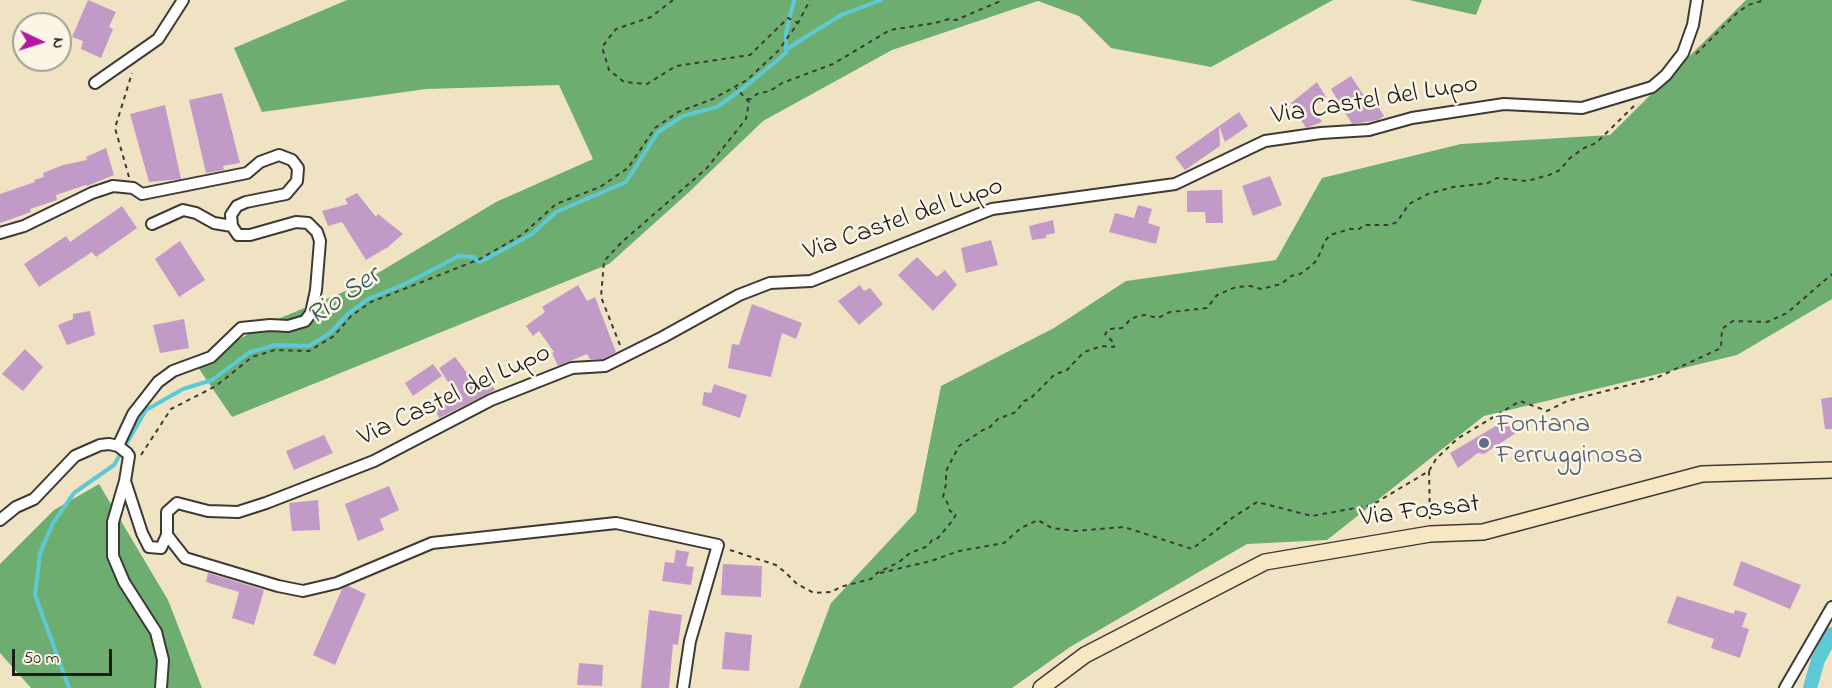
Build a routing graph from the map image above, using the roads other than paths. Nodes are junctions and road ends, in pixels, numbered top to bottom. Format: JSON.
{"nodes":[{"id":1,"x":183,"y":0,"type":"edge"},
{"id":2,"x":1697,"y":0,"type":"edge"},
{"id":3,"x":95,"y":83,"type":"dead end"},
{"id":4,"x":152,"y":224,"type":"dead end"},
{"id":5,"x":232,"y":226,"type":"junction"},
{"id":6,"x":0,"y":233,"type":"edge"},
{"id":7,"x":122,"y":449,"type":"junction"},
{"id":8,"x":1832,"y":470,"type":"edge"},
{"id":9,"x":124,"y":481,"type":"junction"},
{"id":10,"x":0,"y":520,"type":"edge"},
{"id":11,"x":167,"y":535,"type":"junction"},
{"id":12,"x":1832,"y":607,"type":"edge"},
{"id":13,"x":161,"y":688,"type":"edge"},
{"id":14,"x":683,"y":688,"type":"edge"},
{"id":15,"x":1041,"y":688,"type":"edge"},
{"id":16,"x":1785,"y":688,"type":"edge"}],
"edges":[{"from":1,"to":3,"type":"street"},
{"from":2,"to":11,"type":"street","name":"Via Castel del Lupo"},
{"from":4,"to":5,"type":"street"},
{"from":5,"to":6,"type":"street"},
{"from":5,"to":7,"type":"street"},
{"from":7,"to":9,"type":"street"},
{"from":7,"to":10,"type":"street"},
{"from":8,"to":15,"type":"street","name":"Via Fossat"},
{"from":9,"to":11,"type":"street"},
{"from":9,"to":13,"type":"street"},
{"from":11,"to":14,"type":"street"},
{"from":12,"to":16,"type":"street"}]}
